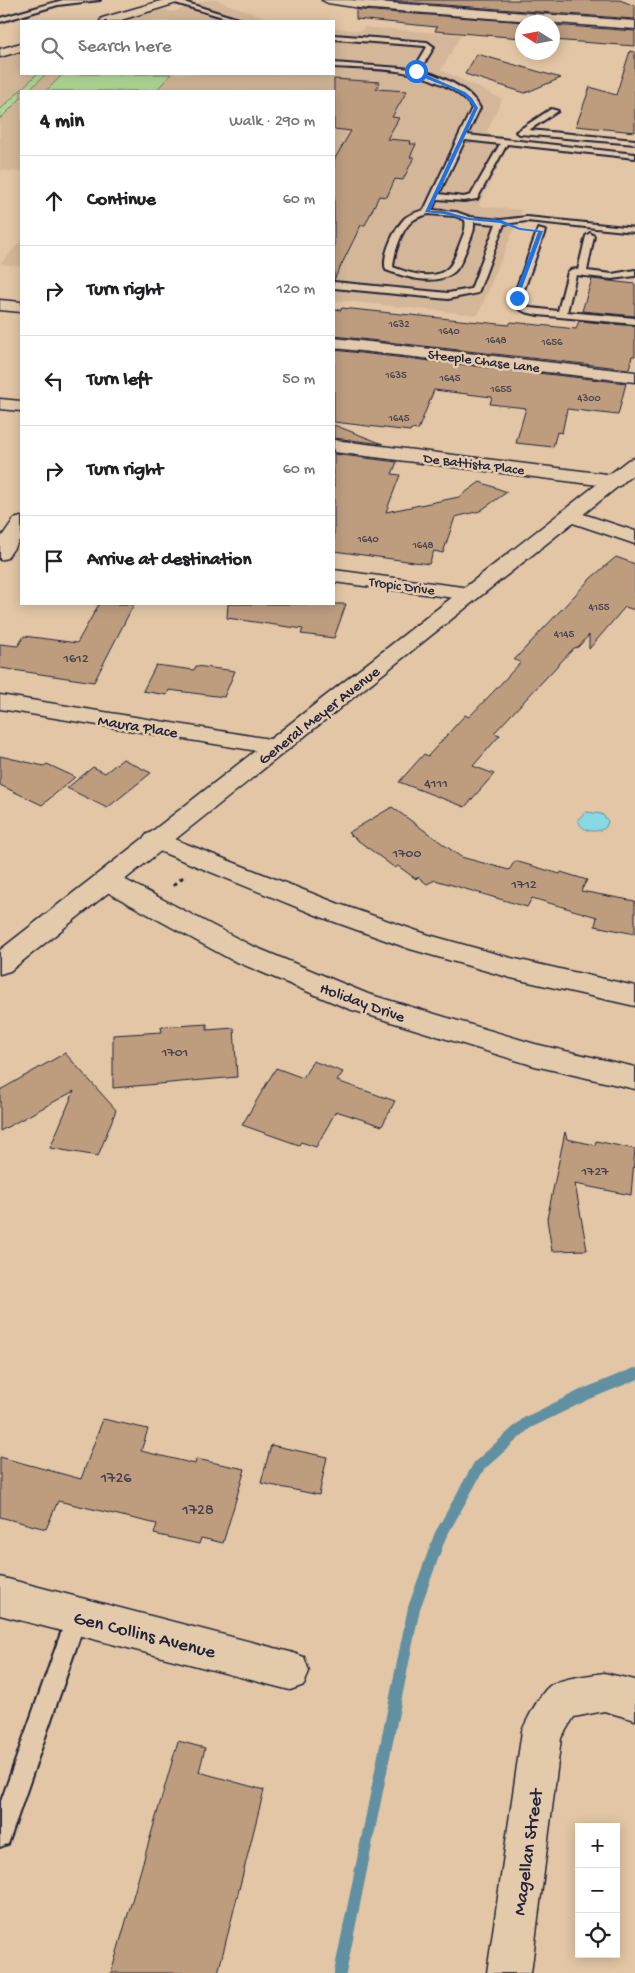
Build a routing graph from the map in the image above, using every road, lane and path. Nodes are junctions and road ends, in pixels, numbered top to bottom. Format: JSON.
{"nodes":[{"id":1,"x":70,"y":0,"type":"edge"},
{"id":2,"x":96,"y":0,"type":"edge"},
{"id":3,"x":175,"y":0,"type":"edge"},
{"id":4,"x":328,"y":0,"type":"edge"},
{"id":5,"x":51,"y":6,"type":"junction"},
{"id":6,"x":0,"y":20,"type":"edge"},
{"id":7,"x":109,"y":20,"type":"edge"},
{"id":8,"x":239,"y":20,"type":"edge"},
{"id":9,"x":635,"y":25,"type":"edge"},
{"id":10,"x":335,"y":37,"type":"edge"},
{"id":11,"x":20,"y":47,"type":"edge"},
{"id":12,"x":0,"y":53,"type":"edge"},
{"id":13,"x":335,"y":65,"type":"edge"},
{"id":14,"x":416,"y":71,"type":"junction"},
{"id":15,"x":554,"y":111,"type":"dead end"},
{"id":16,"x":521,"y":131,"type":"junction"},
{"id":17,"x":462,"y":137,"type":"junction"},
{"id":18,"x":635,"y":142,"type":"edge"},
{"id":19,"x":508,"y":144,"type":"junction"},
{"id":20,"x":635,"y":156,"type":"edge"},
{"id":21,"x":434,"y":196,"type":"junction"},
{"id":22,"x":427,"y":212,"type":"junction"},
{"id":23,"x":469,"y":219,"type":"junction"},
{"id":24,"x":501,"y":222,"type":"junction"},
{"id":25,"x":587,"y":225,"type":"junction"},
{"id":26,"x":520,"y":229,"type":"dead end"},
{"id":27,"x":635,"y":230,"type":"edge"},
{"id":28,"x":541,"y":231,"type":"dead end"},
{"id":29,"x":582,"y":273,"type":"junction"},
{"id":30,"x":635,"y":273,"type":"edge"},
{"id":31,"x":335,"y":285,"type":"edge"},
{"id":32,"x":0,"y":305,"type":"edge"},
{"id":33,"x":20,"y":307,"type":"edge"},
{"id":34,"x":562,"y":314,"type":"junction"},
{"id":35,"x":635,"y":321,"type":"edge"},
{"id":36,"x":335,"y":343,"type":"edge"},
{"id":37,"x":635,"y":377,"type":"edge"},
{"id":38,"x":0,"y":404,"type":"edge"},
{"id":39,"x":20,"y":406,"type":"edge"},
{"id":40,"x":335,"y":446,"type":"edge"},
{"id":41,"x":635,"y":464,"type":"edge"},
{"id":42,"x":614,"y":481,"type":"junction"},
{"id":43,"x":571,"y":516,"type":"junction"},
{"id":44,"x":14,"y":530,"type":"edge"},
{"id":45,"x":635,"y":538,"type":"edge"},
{"id":46,"x":0,"y":554,"type":"edge"},
{"id":47,"x":335,"y":576,"type":"edge"},
{"id":48,"x":470,"y":594,"type":"junction"},
{"id":49,"x":0,"y":702,"type":"edge"},
{"id":50,"x":276,"y":747,"type":"junction"},
{"id":51,"x":156,"y":840,"type":"junction"},
{"id":52,"x":187,"y":873,"type":"dead end"},
{"id":53,"x":107,"y":881,"type":"junction"},
{"id":54,"x":169,"y":889,"type":"dead end"},
{"id":55,"x":0,"y":964,"type":"edge"},
{"id":56,"x":635,"y":996,"type":"edge"},
{"id":57,"x":635,"y":1078,"type":"edge"},
{"id":58,"x":0,"y":1596,"type":"edge"},
{"id":59,"x":77,"y":1616,"type":"junction"},
{"id":60,"x":290,"y":1670,"type":"dead end"},
{"id":61,"x":635,"y":1700,"type":"edge"},
{"id":62,"x":0,"y":1836,"type":"edge"},
{"id":63,"x":509,"y":1973,"type":"edge"}],
"edges":[{"from":1,"to":5,"type":"lane"},
{"from":2,"to":5,"type":"lane"},
{"from":3,"to":7,"type":"street"},
{"from":3,"to":8,"type":"lane"},
{"from":4,"to":9,"type":"street"},
{"from":5,"to":6,"type":"lane"},
{"from":10,"to":14,"type":"lane"},
{"from":11,"to":12,"type":"street"},
{"from":13,"to":14,"type":"lane"},
{"from":14,"to":17,"type":"lane"},
{"from":15,"to":16,"type":"lane"},
{"from":16,"to":18,"type":"lane"},
{"from":16,"to":19,"type":"lane"},
{"from":17,"to":19,"type":"lane"},
{"from":17,"to":21,"type":"lane"},
{"from":19,"to":20,"type":"lane"},
{"from":19,"to":21,"type":"lane"},
{"from":21,"to":22,"type":"lane"},
{"from":22,"to":23,"type":"lane"},
{"from":22,"to":23,"type":"lane"},
{"from":23,"to":24,"type":"lane"},
{"from":24,"to":25,"type":"lane"},
{"from":24,"to":26,"type":"lane"},
{"from":24,"to":31,"type":"lane"},
{"from":25,"to":27,"type":"lane"},
{"from":25,"to":29,"type":"lane"},
{"from":28,"to":34,"type":"lane"},
{"from":29,"to":30,"type":"lane"},
{"from":29,"to":34,"type":"lane"},
{"from":32,"to":33,"type":"street"},
{"from":34,"to":35,"type":"lane"},
{"from":36,"to":37,"type":"street","name":"Steeple Chase Lane"},
{"from":38,"to":39,"type":"street"},
{"from":40,"to":42,"type":"street","name":"De Battista Place"},
{"from":41,"to":42,"type":"street","name":"General Meyer Avenue"},
{"from":42,"to":43,"type":"street","name":"General Meyer Avenue"},
{"from":43,"to":45,"type":"street"},
{"from":43,"to":48,"type":"street","name":"General Meyer Avenue"},
{"from":44,"to":46,"type":"street"},
{"from":47,"to":48,"type":"street","name":"Tropic Drive"},
{"from":48,"to":50,"type":"street","name":"General Meyer Avenue"},
{"from":49,"to":50,"type":"street","name":"Maura Place"},
{"from":50,"to":51,"type":"street","name":"General Meyer Avenue"},
{"from":51,"to":53,"type":"street","name":"General Meyer Avenue"},
{"from":51,"to":56,"type":"street"},
{"from":52,"to":54,"type":"path"},
{"from":53,"to":55,"type":"street","name":"General Meyer Avenue"},
{"from":53,"to":57,"type":"street","name":"Holiday Drive"},
{"from":58,"to":59,"type":"street","name":"Gen Collins Avenue"},
{"from":59,"to":60,"type":"street","name":"Gen Collins Avenue"},
{"from":59,"to":62,"type":"lane"},
{"from":61,"to":63,"type":"street","name":"Magellan Street"}]}
